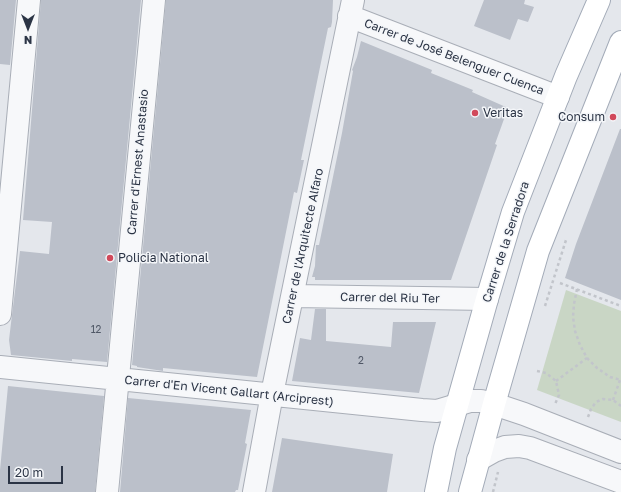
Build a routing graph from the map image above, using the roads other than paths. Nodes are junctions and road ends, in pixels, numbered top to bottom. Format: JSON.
{"nodes":[{"id":1,"x":29,"y":0,"type":"edge"},
{"id":2,"x":154,"y":0,"type":"edge"},
{"id":3,"x":599,"y":0,"type":"edge"},
{"id":4,"x":351,"y":8,"type":"edge"},
{"id":5,"x":621,"y":42,"type":"edge"},
{"id":6,"x":558,"y":97,"type":"junction"},
{"id":7,"x":293,"y":296,"type":"junction"},
{"id":8,"x":487,"y":299,"type":"junction"},
{"id":9,"x":0,"y":314,"type":"edge"},
{"id":10,"x":0,"y":367,"type":"edge"},
{"id":11,"x":117,"y":380,"type":"junction"},
{"id":12,"x":272,"y":394,"type":"junction"},
{"id":13,"x":494,"y":404,"type":"junction"},
{"id":14,"x":457,"y":406,"type":"junction"},
{"id":15,"x":621,"y":452,"type":"edge"},
{"id":16,"x":478,"y":460,"type":"junction"},
{"id":17,"x":621,"y":482,"type":"edge"},
{"id":18,"x":107,"y":492,"type":"edge"},
{"id":19,"x":254,"y":492,"type":"edge"},
{"id":20,"x":436,"y":492,"type":"edge"},
{"id":21,"x":470,"y":492,"type":"edge"}],
"edges":[{"from":1,"to":9,"type":"street"},
{"from":2,"to":11,"type":"street","name":"Carrer d'Ernest Anastasio"},
{"from":3,"to":6,"type":"main road","name":"Carrer de la Serradora"},
{"from":4,"to":6,"type":"street","name":"Carrer de José Belenguer Cuenca"},
{"from":4,"to":7,"type":"street","name":"Carrer de l'Arquitecte Alfaro"},
{"from":5,"to":13,"type":"main road"},
{"from":6,"to":8,"type":"main road","name":"Carrer de la Serradora"},
{"from":7,"to":8,"type":"street","name":"Carrer del Riu Ter"},
{"from":7,"to":12,"type":"street","name":"Carrer de l'Arquitecte Alfaro"},
{"from":8,"to":14,"type":"main road","name":"Carrer de la Serradora"},
{"from":10,"to":11,"type":"street","name":"Carrer d'En Vicent Gallart (Arciprest)"},
{"from":11,"to":12,"type":"street","name":"Carrer d'En Vicent Gallart (Arciprest)"},
{"from":11,"to":18,"type":"street","name":"Carrer d'Ernest Anastasio"},
{"from":12,"to":14,"type":"street","name":"Carrer d'En Vicent Gallart (Arciprest)"},
{"from":12,"to":19,"type":"street","name":"Carrer de l'Arquitecte Alfaro"},
{"from":13,"to":14,"type":"street","name":"Carrer d'En Vicent Gallart (Arciprest)"},
{"from":13,"to":15,"type":"street","name":"Carrer d'En Vicent Gallart (Arciprest)"},
{"from":13,"to":16,"type":"main road"},
{"from":14,"to":20,"type":"main road","name":"Carrer de la Serradora"},
{"from":16,"to":17,"type":"street"},
{"from":16,"to":21,"type":"main road"}]}
